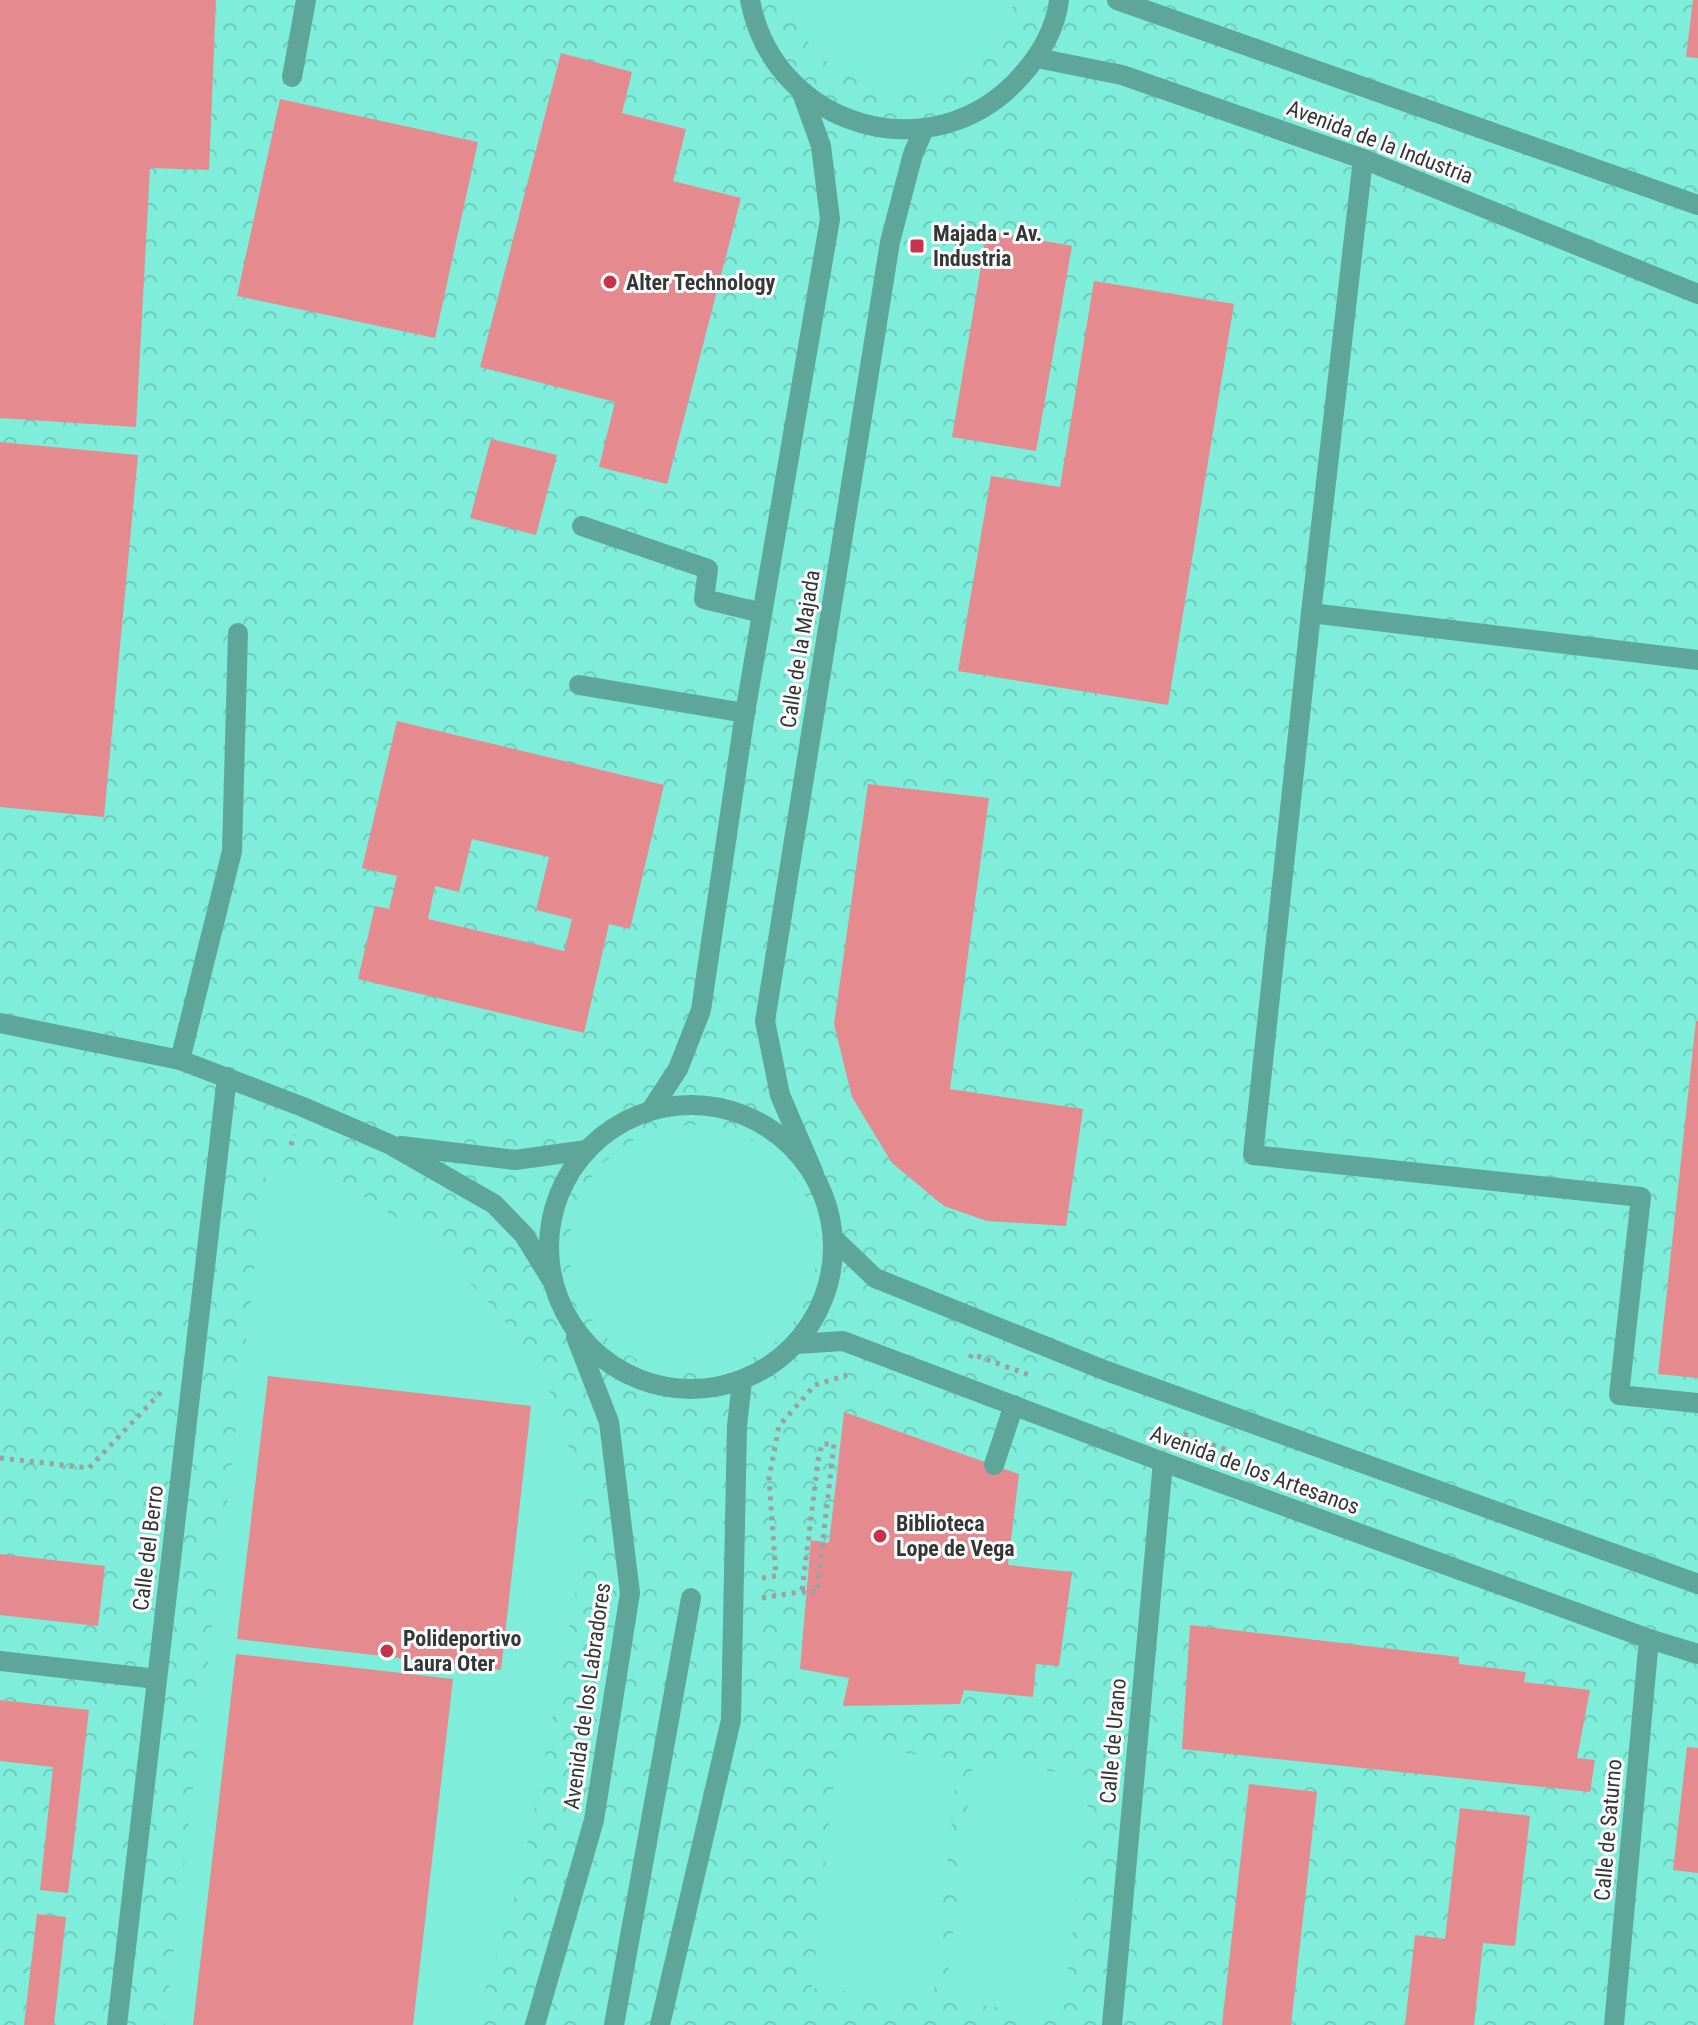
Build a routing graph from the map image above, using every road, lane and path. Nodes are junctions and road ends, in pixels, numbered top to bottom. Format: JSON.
{"nodes":[{"id":1,"x":306,"y":0,"type":"edge"},
{"id":2,"x":750,"y":0,"type":"edge"},
{"id":3,"x":1059,"y":0,"type":"edge"},
{"id":4,"x":1117,"y":0,"type":"edge"},
{"id":5,"x":1037,"y":58,"type":"junction"},
{"id":6,"x":292,"y":77,"type":"dead end"},
{"id":7,"x":802,"y":93,"type":"junction"},
{"id":8,"x":924,"y":129,"type":"junction"},
{"id":9,"x":1363,"y":159,"type":"junction"},
{"id":10,"x":1698,"y":205,"type":"edge"},
{"id":11,"x":1698,"y":294,"type":"edge"},
{"id":12,"x":582,"y":526,"type":"dead end"},
{"id":13,"x":762,"y":613,"type":"junction"},
{"id":14,"x":1311,"y":613,"type":"junction"},
{"id":15,"x":238,"y":633,"type":"dead end"},
{"id":16,"x":1698,"y":660,"type":"edge"},
{"id":17,"x":579,"y":685,"type":"dead end"},
{"id":18,"x":745,"y":713,"type":"junction"},
{"id":19,"x":0,"y":1023,"type":"edge"},
{"id":20,"x":180,"y":1060,"type":"junction"},
{"id":21,"x":227,"y":1077,"type":"junction"},
{"id":22,"x":651,"y":1110,"type":"junction"},
{"id":23,"x":389,"y":1144,"type":"junction"},
{"id":24,"x":587,"y":1150,"type":"junction"},
{"id":25,"x":814,"y":1174,"type":"junction"},
{"id":26,"x":833,"y":1238,"type":"junction"},
{"id":27,"x":553,"y":1282,"type":"junction"},
{"id":28,"x":572,"y":1326,"type":"junction"},
{"id":29,"x":796,"y":1344,"type":"junction"},
{"id":30,"x":195,"y":1356,"type":"junction"},
{"id":31,"x":742,"y":1381,"type":"junction"},
{"id":32,"x":1698,"y":1403,"type":"edge"},
{"id":33,"x":1014,"y":1405,"type":"junction"},
{"id":34,"x":0,"y":1458,"type":"edge"},
{"id":35,"x":1163,"y":1462,"type":"junction"},
{"id":36,"x":994,"y":1465,"type":"dead end"},
{"id":37,"x":1698,"y":1584,"type":"edge"},
{"id":38,"x":802,"y":1591,"type":"junction"},
{"id":39,"x":691,"y":1598,"type":"dead end"},
{"id":40,"x":732,"y":1602,"type":"junction"},
{"id":41,"x":1649,"y":1639,"type":"junction"},
{"id":42,"x":1698,"y":1654,"type":"edge"},
{"id":43,"x":0,"y":1661,"type":"edge"},
{"id":44,"x":157,"y":1679,"type":"junction"},
{"id":45,"x":117,"y":2025,"type":"edge"},
{"id":46,"x":535,"y":2025,"type":"edge"},
{"id":47,"x":614,"y":2025,"type":"edge"},
{"id":48,"x":660,"y":2025,"type":"edge"},
{"id":49,"x":1112,"y":2025,"type":"edge"},
{"id":50,"x":1614,"y":2025,"type":"edge"}],
"edges":[{"from":1,"to":6,"type":"street"},
{"from":2,"to":7,"type":"street"},
{"from":3,"to":5,"type":"street"},
{"from":4,"to":10,"type":"street","name":"Avenida de la Industria"},
{"from":5,"to":8,"type":"street"},
{"from":5,"to":9,"type":"street","name":"Avenida de la Industria"},
{"from":7,"to":8,"type":"street"},
{"from":7,"to":13,"type":"street","name":"Calle de la Majada"},
{"from":8,"to":25,"type":"street","name":"Calle de la Majada"},
{"from":9,"to":11,"type":"street","name":"Avenida de la Industria"},
{"from":9,"to":14,"type":"street"},
{"from":12,"to":13,"type":"street"},
{"from":13,"to":18,"type":"street","name":"Calle de la Majada"},
{"from":14,"to":16,"type":"street"},
{"from":14,"to":32,"type":"street"},
{"from":15,"to":20,"type":"street"},
{"from":17,"to":18,"type":"street"},
{"from":18,"to":22,"type":"street","name":"Calle de la Majada"},
{"from":19,"to":20,"type":"street"},
{"from":20,"to":21,"type":"street"},
{"from":21,"to":23,"type":"street"},
{"from":21,"to":30,"type":"street","name":"Calle del Berro"},
{"from":22,"to":24,"type":"street"},
{"from":22,"to":25,"type":"street"},
{"from":23,"to":24,"type":"street"},
{"from":23,"to":27,"type":"street"},
{"from":24,"to":27,"type":"street"},
{"from":25,"to":26,"type":"street"},
{"from":26,"to":29,"type":"street"},
{"from":26,"to":37,"type":"street","name":"Avenida de los Artesanos"},
{"from":27,"to":28,"type":"street"},
{"from":28,"to":31,"type":"street"},
{"from":28,"to":46,"type":"street","name":"Avenida de los Labradores"},
{"from":29,"to":31,"type":"street"},
{"from":29,"to":33,"type":"street","name":"Avenida de los Artesanos"},
{"from":30,"to":34,"type":"path"},
{"from":30,"to":44,"type":"street","name":"Calle del Berro"},
{"from":31,"to":40,"type":"street"},
{"from":33,"to":35,"type":"street","name":"Avenida de los Artesanos"},
{"from":33,"to":36,"type":"street"},
{"from":35,"to":41,"type":"street","name":"Avenida de los Artesanos"},
{"from":35,"to":49,"type":"street","name":"Calle de Urano"},
{"from":38,"to":38,"type":"path"},
{"from":38,"to":40,"type":"path"},
{"from":39,"to":47,"type":"street"},
{"from":40,"to":48,"type":"street"},
{"from":41,"to":42,"type":"street","name":"Avenida de los Artesanos"},
{"from":41,"to":50,"type":"street","name":"Calle de Saturno"},
{"from":43,"to":44,"type":"street"},
{"from":44,"to":45,"type":"street","name":"Calle del Berro"}]}
